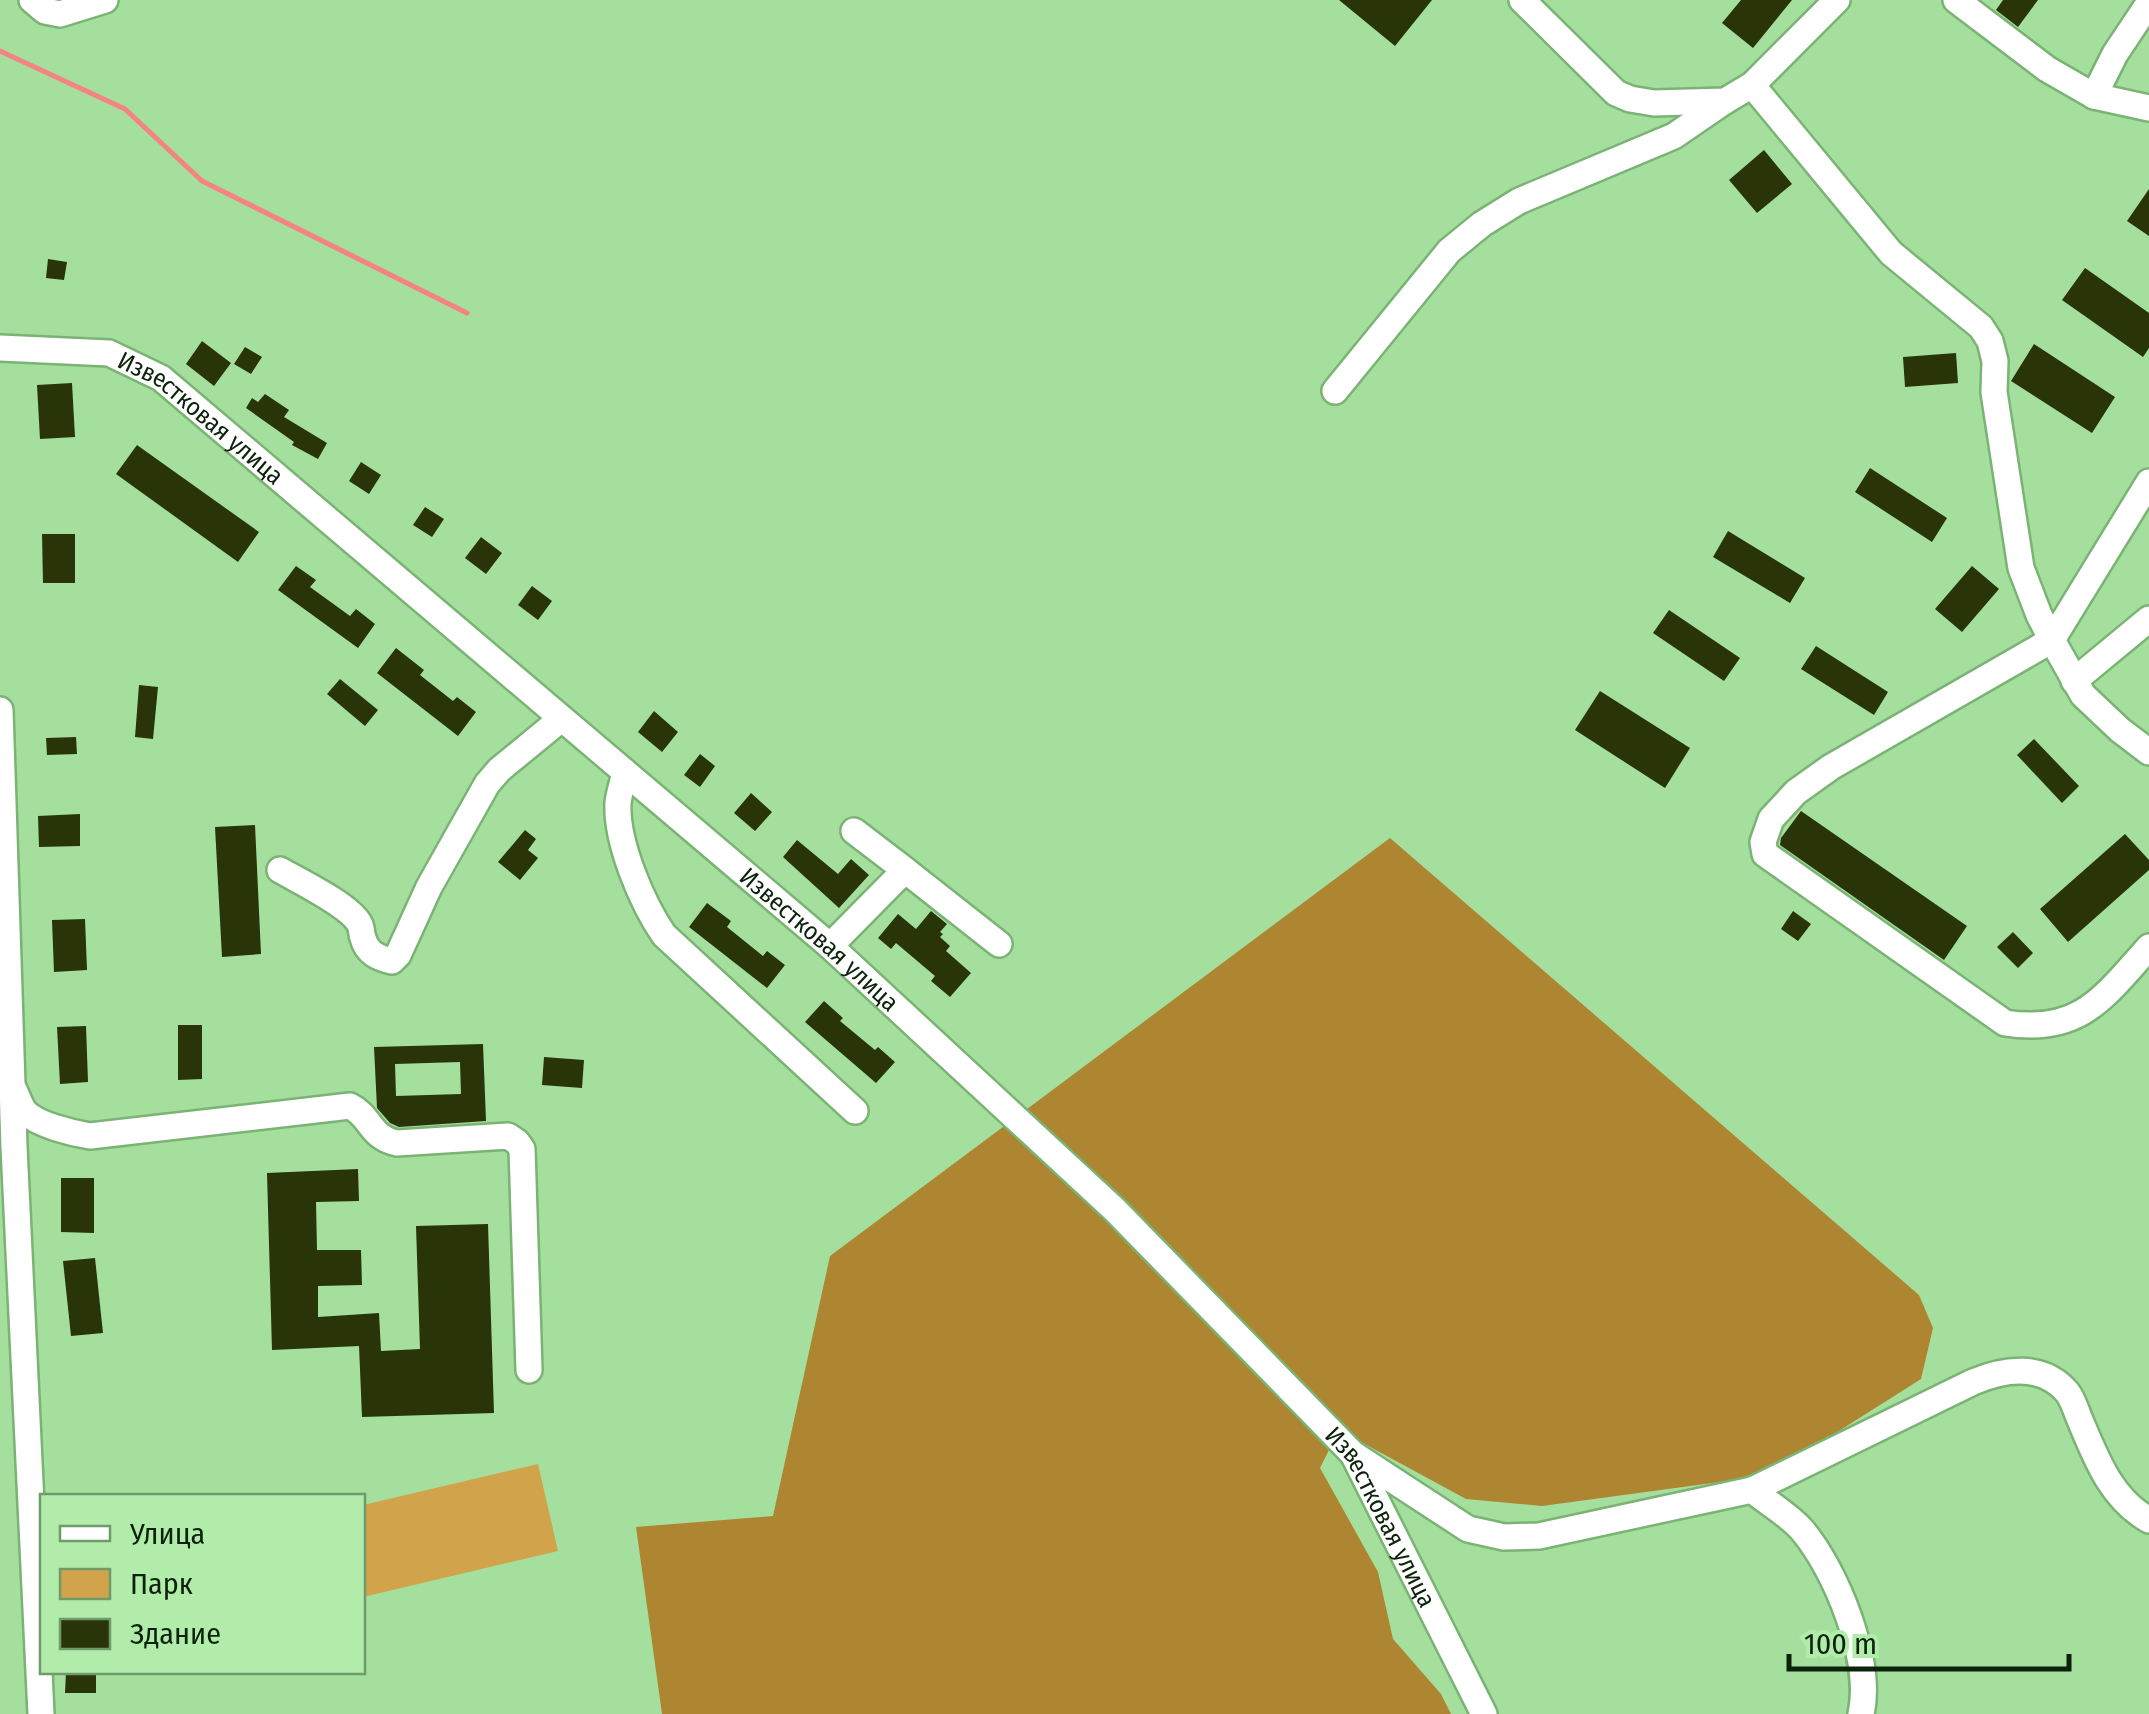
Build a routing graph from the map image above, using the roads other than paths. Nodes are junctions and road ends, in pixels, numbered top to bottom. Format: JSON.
{"nodes":[{"id":1,"x":32,"y":0,"type":"edge"},
{"id":2,"x":105,"y":0,"type":"edge"},
{"id":3,"x":1522,"y":0,"type":"edge"},
{"id":4,"x":1837,"y":0,"type":"edge"},
{"id":5,"x":1956,"y":0,"type":"edge"},
{"id":6,"x":2149,"y":3,"type":"edge"},
{"id":7,"x":1752,"y":85,"type":"junction"},
{"id":8,"x":2094,"y":96,"type":"junction"},
{"id":9,"x":1725,"y":100,"type":"junction"},
{"id":10,"x":2149,"y":108,"type":"edge"},
{"id":11,"x":0,"y":348,"type":"edge"},
{"id":12,"x":1334,"y":391,"type":"dead end"},
{"id":13,"x":2149,"y":482,"type":"edge"},
{"id":14,"x":2149,"y":619,"type":"edge"},
{"id":15,"x":2052,"y":640,"type":"junction"},
{"id":16,"x":2074,"y":681,"type":"junction"},
{"id":17,"x":0,"y":710,"type":"edge"},
{"id":18,"x":562,"y":719,"type":"junction"},
{"id":19,"x":2149,"y":752,"type":"edge"},
{"id":20,"x":625,"y":772,"type":"junction"},
{"id":21,"x":854,"y":830,"type":"dead end"},
{"id":22,"x":280,"y":870,"type":"dead end"},
{"id":23,"x":905,"y":870,"type":"junction"},
{"id":24,"x":999,"y":944,"type":"dead end"},
{"id":25,"x":830,"y":946,"type":"junction"},
{"id":26,"x":2149,"y":947,"type":"edge"},
{"id":27,"x":13,"y":1088,"type":"junction"},
{"id":28,"x":855,"y":1111,"type":"dead end"},
{"id":29,"x":7,"y":1147,"type":"edge"},
{"id":30,"x":529,"y":1370,"type":"dead end"},
{"id":31,"x":1353,"y":1454,"type":"junction"},
{"id":32,"x":1752,"y":1490,"type":"junction"},
{"id":33,"x":2149,"y":1520,"type":"edge"},
{"id":34,"x":41,"y":1714,"type":"edge"},
{"id":35,"x":1484,"y":1714,"type":"edge"},
{"id":36,"x":1861,"y":1714,"type":"edge"}],
"edges":[{"from":1,"to":2,"type":"street"},
{"from":3,"to":9,"type":"street"},
{"from":4,"to":7,"type":"street"},
{"from":5,"to":8,"type":"street"},
{"from":6,"to":8,"type":"street"},
{"from":7,"to":9,"type":"street"},
{"from":7,"to":15,"type":"street"},
{"from":8,"to":10,"type":"street"},
{"from":9,"to":12,"type":"street"},
{"from":11,"to":18,"type":"street","name":"Известковая улица"},
{"from":13,"to":15,"type":"street"},
{"from":14,"to":16,"type":"street"},
{"from":15,"to":16,"type":"street"},
{"from":15,"to":26,"type":"street"},
{"from":16,"to":19,"type":"street"},
{"from":17,"to":27,"type":"street"},
{"from":18,"to":20,"type":"street","name":"Известковая улица"},
{"from":18,"to":22,"type":"street"},
{"from":20,"to":25,"type":"street","name":"Известковая улица"},
{"from":20,"to":28,"type":"street"},
{"from":21,"to":23,"type":"street"},
{"from":23,"to":24,"type":"street"},
{"from":23,"to":25,"type":"street"},
{"from":25,"to":31,"type":"street","name":"Известковая улица"},
{"from":27,"to":29,"type":"street"},
{"from":27,"to":30,"type":"street"},
{"from":29,"to":34,"type":"street"},
{"from":31,"to":32,"type":"street"},
{"from":31,"to":35,"type":"street","name":"Известковая улица"},
{"from":32,"to":33,"type":"street"},
{"from":32,"to":36,"type":"street"}]}
